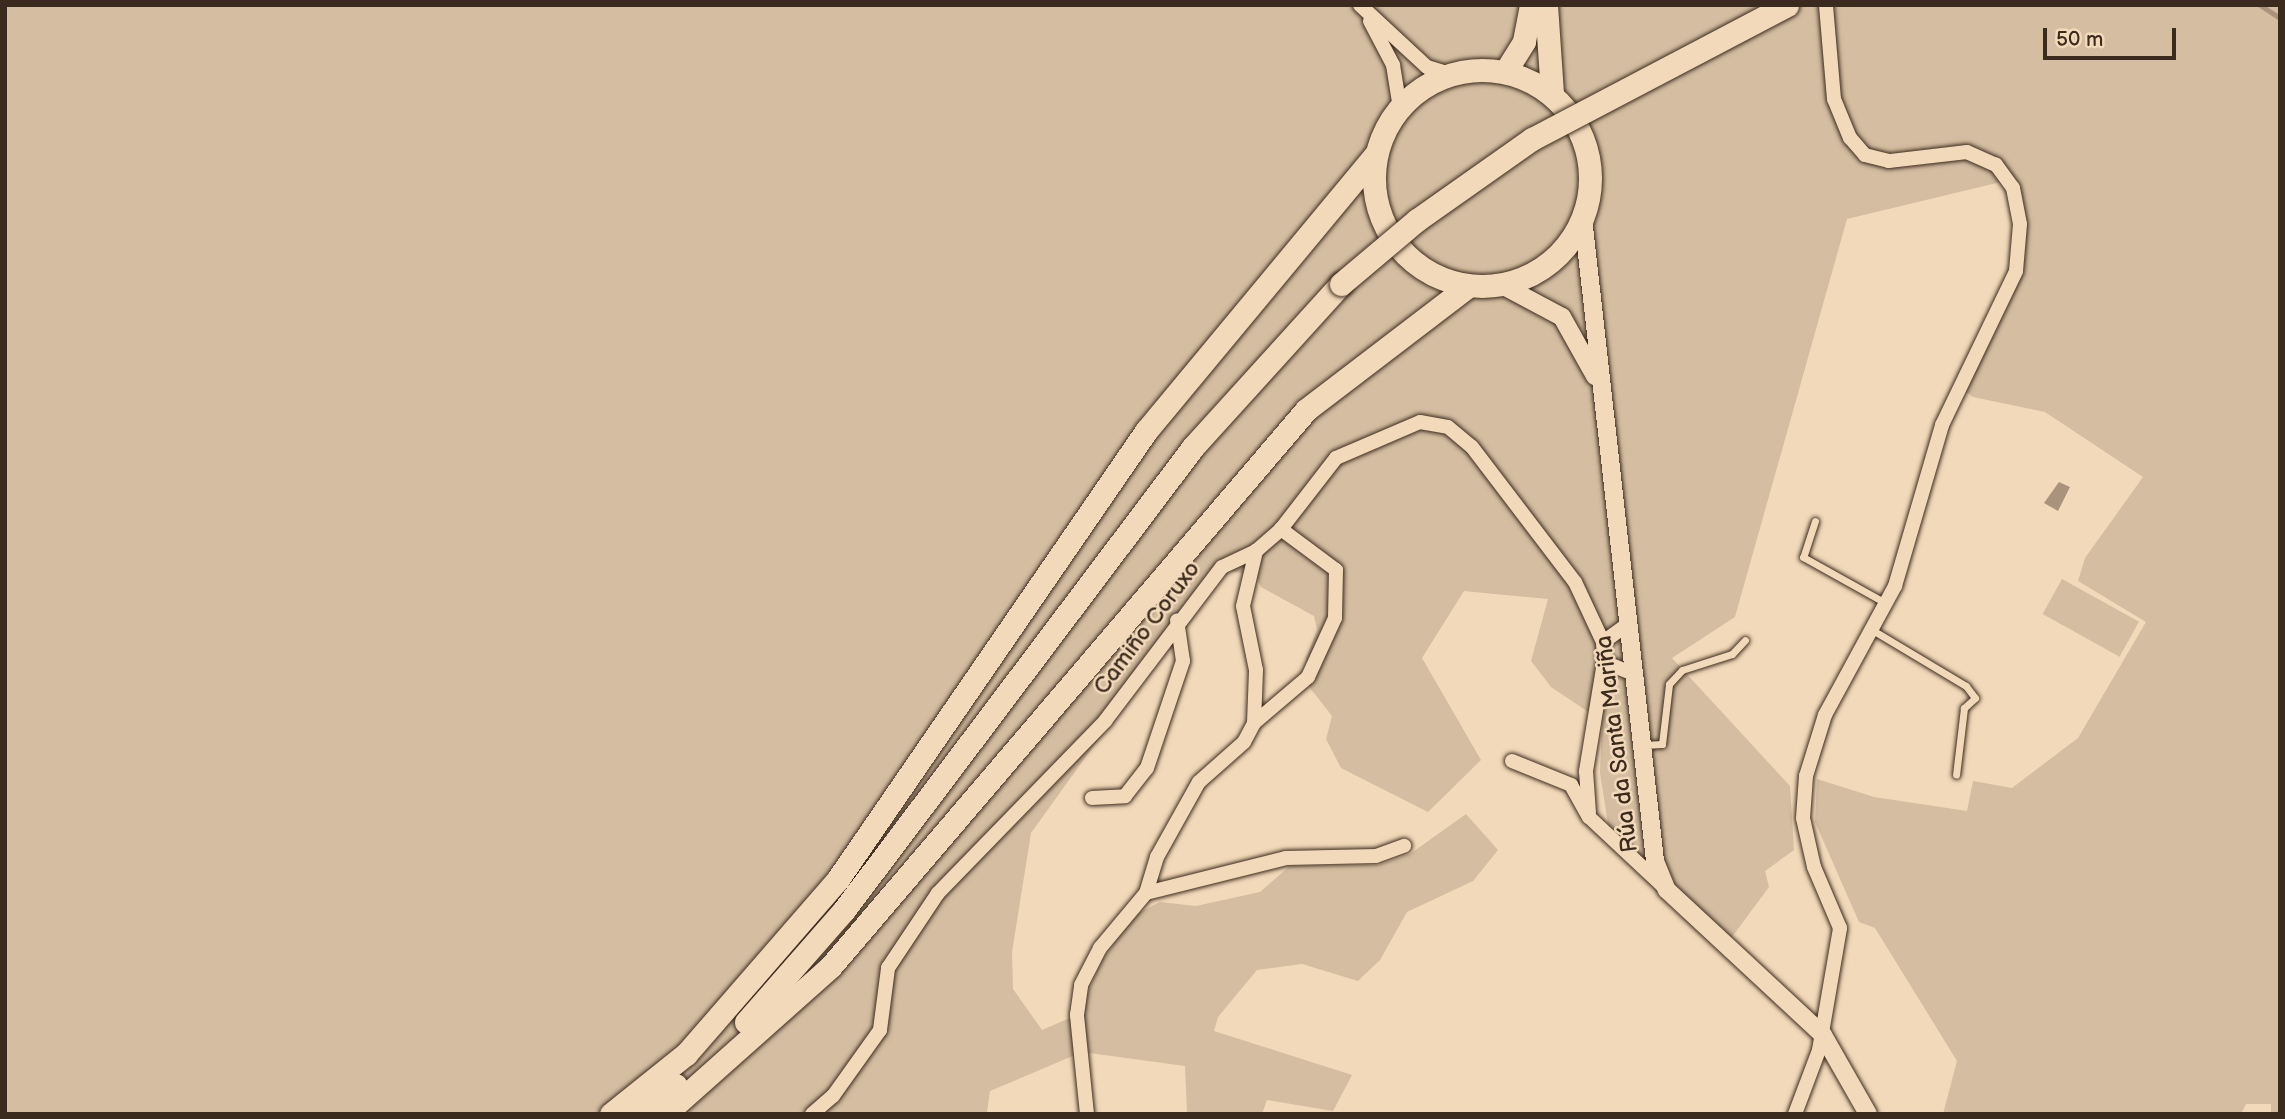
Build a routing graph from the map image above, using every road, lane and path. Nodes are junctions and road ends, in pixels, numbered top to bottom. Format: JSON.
{"nodes":[{"id":1,"x":1360,"y":5,"type":"edge"},
{"id":2,"x":1531,"y":5,"type":"edge"},
{"id":3,"x":1546,"y":5,"type":"edge"},
{"id":4,"x":1787,"y":5,"type":"edge"},
{"id":5,"x":1826,"y":5,"type":"edge"},
{"id":6,"x":1505,"y":72,"type":"junction"},
{"id":7,"x":1450,"y":74,"type":"junction"},
{"id":8,"x":1552,"y":94,"type":"junction"},
{"id":9,"x":1399,"y":108,"type":"junction"},
{"id":10,"x":1376,"y":154,"type":"junction"},
{"id":11,"x":1583,"y":218,"type":"junction"},
{"id":12,"x":1502,"y":285,"type":"junction"},
{"id":13,"x":1468,"y":286,"type":"junction"},
{"id":14,"x":1604,"y":413,"type":"junction"},
{"id":15,"x":1815,"y":521,"type":"dead end"},
{"id":16,"x":1281,"y":528,"type":"junction"},
{"id":17,"x":1256,"y":551,"type":"junction"},
{"id":18,"x":1884,"y":602,"type":"junction"},
{"id":19,"x":1177,"y":620,"type":"junction"},
{"id":20,"x":1628,"y":624,"type":"junction"},
{"id":21,"x":1869,"y":627,"type":"junction"},
{"id":22,"x":1745,"y":640,"type":"dead end"},
{"id":23,"x":1603,"y":642,"type":"junction"},
{"id":24,"x":1604,"y":662,"type":"junction"},
{"id":25,"x":1633,"y":674,"type":"junction"},
{"id":26,"x":1254,"y":723,"type":"junction"},
{"id":27,"x":1640,"y":746,"type":"junction"},
{"id":28,"x":1512,"y":761,"type":"dead end"},
{"id":29,"x":1956,"y":775,"type":"dead end"},
{"id":30,"x":1092,"y":798,"type":"dead end"},
{"id":31,"x":1589,"y":817,"type":"junction"},
{"id":32,"x":1404,"y":846,"type":"dead end"},
{"id":33,"x":1667,"y":890,"type":"junction"},
{"id":34,"x":1146,"y":893,"type":"junction"},
{"id":35,"x":1823,"y":1035,"type":"junction"},
{"id":36,"x":611,"y":1114,"type":"edge"},
{"id":37,"x":640,"y":1114,"type":"edge"},
{"id":38,"x":665,"y":1114,"type":"edge"},
{"id":39,"x":812,"y":1114,"type":"edge"},
{"id":40,"x":1087,"y":1114,"type":"edge"},
{"id":41,"x":1795,"y":1114,"type":"edge"},
{"id":42,"x":1868,"y":1114,"type":"edge"}],
"edges":[{"from":1,"to":7,"type":"street"},
{"from":1,"to":9,"type":"street"},
{"from":2,"to":6,"type":"highway"},
{"from":3,"to":8,"type":"highway"},
{"from":4,"to":37,"type":"highway","bridge":true},
{"from":5,"to":18,"type":"street"},
{"from":6,"to":7,"type":"highway"},
{"from":6,"to":8,"type":"highway"},
{"from":7,"to":9,"type":"highway"},
{"from":8,"to":11,"type":"highway"},
{"from":9,"to":10,"type":"highway"},
{"from":10,"to":13,"type":"highway"},
{"from":10,"to":36,"type":"highway"},
{"from":11,"to":12,"type":"highway"},
{"from":11,"to":14,"type":"street","name":"Rúa da Santa Mariña"},
{"from":12,"to":13,"type":"highway"},
{"from":12,"to":14,"type":"street","name":"Rúa da Santa Mariña"},
{"from":13,"to":38,"type":"highway"},
{"from":14,"to":20,"type":"street","name":"Rúa da Santa Mariña"},
{"from":15,"to":18,"type":"lane"},
{"from":16,"to":17,"type":"street","name":"Camiño Coruxo"},
{"from":16,"to":23,"type":"street","name":"Camiño Coruxo"},
{"from":16,"to":26,"type":"street"},
{"from":17,"to":19,"type":"street","name":"Camiño Coruxo"},
{"from":17,"to":26,"type":"street"},
{"from":18,"to":21,"type":"street"},
{"from":19,"to":30,"type":"street"},
{"from":19,"to":39,"type":"street","name":"Camiño Coruxo"},
{"from":20,"to":23,"type":"street"},
{"from":20,"to":25,"type":"street","name":"Rúa da Santa Mariña"},
{"from":21,"to":29,"type":"lane"},
{"from":21,"to":35,"type":"street"},
{"from":22,"to":27,"type":"lane"},
{"from":23,"to":24,"type":"street"},
{"from":24,"to":25,"type":"street"},
{"from":24,"to":31,"type":"street"},
{"from":25,"to":27,"type":"street","name":"Rúa da Santa Mariña"},
{"from":26,"to":34,"type":"street"},
{"from":27,"to":33,"type":"street","name":"Rúa da Santa Mariña"},
{"from":28,"to":31,"type":"street"},
{"from":31,"to":33,"type":"street"},
{"from":32,"to":34,"type":"street"},
{"from":33,"to":35,"type":"street","name":"Rúa da Santa Mariña"},
{"from":34,"to":40,"type":"street"},
{"from":35,"to":41,"type":"street"},
{"from":35,"to":42,"type":"street","name":"Rúa da Santa Mariña"}]}
